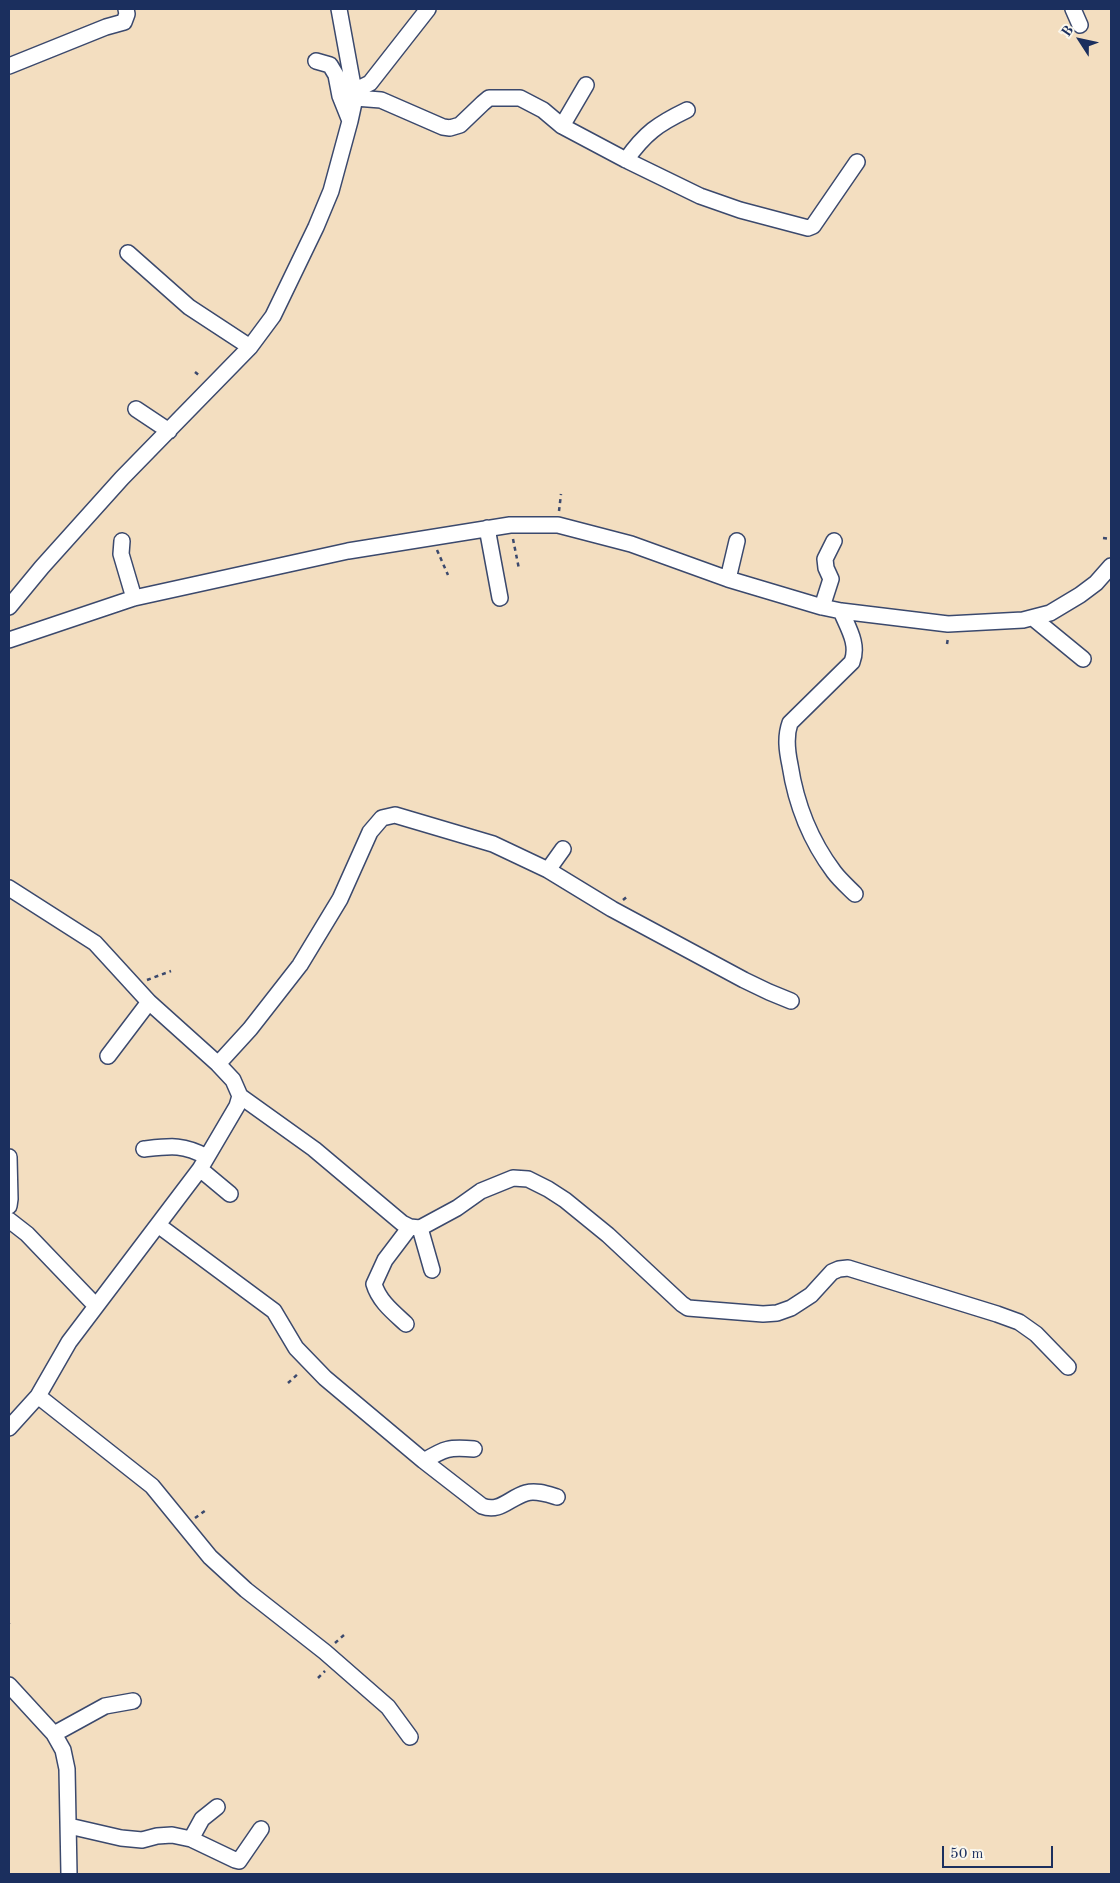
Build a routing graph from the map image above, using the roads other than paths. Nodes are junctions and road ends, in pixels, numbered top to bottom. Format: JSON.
{"nodes":[{"id":1,"x":126,"y":9,"type":"edge"},
{"id":2,"x":339,"y":9,"type":"edge"},
{"id":3,"x":428,"y":9,"type":"edge"},
{"id":4,"x":1073,"y":9,"type":"edge"},
{"id":5,"x":1080,"y":26,"type":"dead end"},
{"id":6,"x":316,"y":61,"type":"dead end"},
{"id":7,"x":9,"y":66,"type":"edge"},
{"id":8,"x":586,"y":85,"type":"dead end"},
{"id":9,"x":355,"y":94,"type":"junction"},
{"id":10,"x":687,"y":110,"type":"dead end"},
{"id":11,"x":350,"y":121,"type":"junction"},
{"id":12,"x":562,"y":126,"type":"junction"},
{"id":13,"x":626,"y":160,"type":"junction"},
{"id":14,"x":857,"y":162,"type":"dead end"},
{"id":15,"x":128,"y":253,"type":"dead end"},
{"id":16,"x":250,"y":347,"type":"junction"},
{"id":17,"x":136,"y":410,"type":"dead end"},
{"id":18,"x":169,"y":431,"type":"junction"},
{"id":19,"x":487,"y":528,"type":"junction"},
{"id":20,"x":122,"y":541,"type":"dead end"},
{"id":21,"x":737,"y":541,"type":"dead end"},
{"id":22,"x":834,"y":541,"type":"dead end"},
{"id":23,"x":1111,"y":566,"type":"edge"},
{"id":24,"x":728,"y":579,"type":"junction"},
{"id":25,"x":1096,"y":583,"type":"junction"},
{"id":26,"x":1111,"y":585,"type":"edge"},
{"id":27,"x":134,"y":598,"type":"junction"},
{"id":28,"x":500,"y":598,"type":"dead end"},
{"id":29,"x":9,"y":607,"type":"edge"},
{"id":30,"x":822,"y":607,"type":"junction"},
{"id":31,"x":841,"y":611,"type":"junction"},
{"id":32,"x":1033,"y":618,"type":"junction"},
{"id":33,"x":9,"y":640,"type":"edge"},
{"id":34,"x":1083,"y":659,"type":"dead end"},
{"id":35,"x":562,"y":849,"type":"dead end"},
{"id":36,"x":548,"y":870,"type":"junction"},
{"id":37,"x":9,"y":888,"type":"edge"},
{"id":38,"x":855,"y":894,"type":"dead end"},
{"id":39,"x":791,"y":1000,"type":"dead end"},
{"id":40,"x":149,"y":1002,"type":"junction"},
{"id":41,"x":108,"y":1056,"type":"dead end"},
{"id":42,"x":218,"y":1064,"type":"junction"},
{"id":43,"x":240,"y":1096,"type":"junction"},
{"id":44,"x":144,"y":1149,"type":"dead end"},
{"id":45,"x":9,"y":1157,"type":"edge"},
{"id":46,"x":204,"y":1163,"type":"junction"},
{"id":47,"x":230,"y":1194,"type":"dead end"},
{"id":48,"x":9,"y":1206,"type":"edge"},
{"id":49,"x":9,"y":1220,"type":"edge"},
{"id":50,"x":158,"y":1225,"type":"junction"},
{"id":51,"x":415,"y":1227,"type":"junction"},
{"id":52,"x":432,"y":1270,"type":"dead end"},
{"id":53,"x":96,"y":1306,"type":"junction"},
{"id":54,"x":406,"y":1324,"type":"dead end"},
{"id":55,"x":1068,"y":1367,"type":"dead end"},
{"id":56,"x":38,"y":1396,"type":"junction"},
{"id":57,"x":10,"y":1423,"type":"edge"},
{"id":58,"x":474,"y":1449,"type":"dead end"},
{"id":59,"x":424,"y":1461,"type":"junction"},
{"id":60,"x":558,"y":1497,"type":"dead end"},
{"id":61,"x":9,"y":1685,"type":"edge"},
{"id":62,"x":132,"y":1701,"type":"dead end"},
{"id":63,"x":54,"y":1734,"type":"junction"},
{"id":64,"x":410,"y":1737,"type":"dead end"},
{"id":65,"x":217,"y":1807,"type":"dead end"},
{"id":66,"x":69,"y":1826,"type":"junction"},
{"id":67,"x":261,"y":1829,"type":"dead end"},
{"id":68,"x":191,"y":1839,"type":"junction"},
{"id":69,"x":69,"y":1874,"type":"edge"}],
"edges":[{"from":1,"to":7,"type":"street"},
{"from":2,"to":9,"type":"street"},
{"from":3,"to":9,"type":"street"},
{"from":4,"to":5,"type":"street"},
{"from":6,"to":11,"type":"street"},
{"from":8,"to":12,"type":"street"},
{"from":9,"to":11,"type":"street"},
{"from":9,"to":12,"type":"street"},
{"from":10,"to":13,"type":"street"},
{"from":11,"to":16,"type":"street"},
{"from":12,"to":13,"type":"street"},
{"from":13,"to":14,"type":"street"},
{"from":15,"to":16,"type":"street"},
{"from":16,"to":18,"type":"street"},
{"from":17,"to":18,"type":"street"},
{"from":18,"to":29,"type":"street"},
{"from":19,"to":24,"type":"street"},
{"from":19,"to":27,"type":"street"},
{"from":19,"to":28,"type":"street"},
{"from":20,"to":27,"type":"street"},
{"from":21,"to":24,"type":"street"},
{"from":22,"to":30,"type":"street"},
{"from":23,"to":25,"type":"street"},
{"from":24,"to":30,"type":"street"},
{"from":25,"to":26,"type":"street"},
{"from":25,"to":32,"type":"street"},
{"from":27,"to":33,"type":"street"},
{"from":30,"to":31,"type":"street"},
{"from":31,"to":32,"type":"street"},
{"from":31,"to":38,"type":"street"},
{"from":32,"to":34,"type":"street"},
{"from":35,"to":36,"type":"street"},
{"from":36,"to":39,"type":"street"},
{"from":36,"to":42,"type":"street"},
{"from":37,"to":40,"type":"street"},
{"from":40,"to":41,"type":"street"},
{"from":40,"to":42,"type":"street"},
{"from":42,"to":43,"type":"street"},
{"from":43,"to":46,"type":"street"},
{"from":43,"to":51,"type":"street"},
{"from":44,"to":46,"type":"street"},
{"from":45,"to":48,"type":"street"},
{"from":46,"to":47,"type":"street"},
{"from":46,"to":50,"type":"street"},
{"from":49,"to":53,"type":"street"},
{"from":50,"to":53,"type":"street"},
{"from":50,"to":59,"type":"street"},
{"from":51,"to":52,"type":"street"},
{"from":51,"to":54,"type":"street"},
{"from":51,"to":55,"type":"street"},
{"from":53,"to":56,"type":"street"},
{"from":56,"to":57,"type":"street"},
{"from":56,"to":64,"type":"street"},
{"from":58,"to":59,"type":"street"},
{"from":59,"to":60,"type":"street"},
{"from":61,"to":63,"type":"street"},
{"from":62,"to":63,"type":"street"},
{"from":63,"to":66,"type":"street"},
{"from":65,"to":68,"type":"street"},
{"from":66,"to":68,"type":"street"},
{"from":66,"to":69,"type":"street"},
{"from":67,"to":68,"type":"street"}]}
